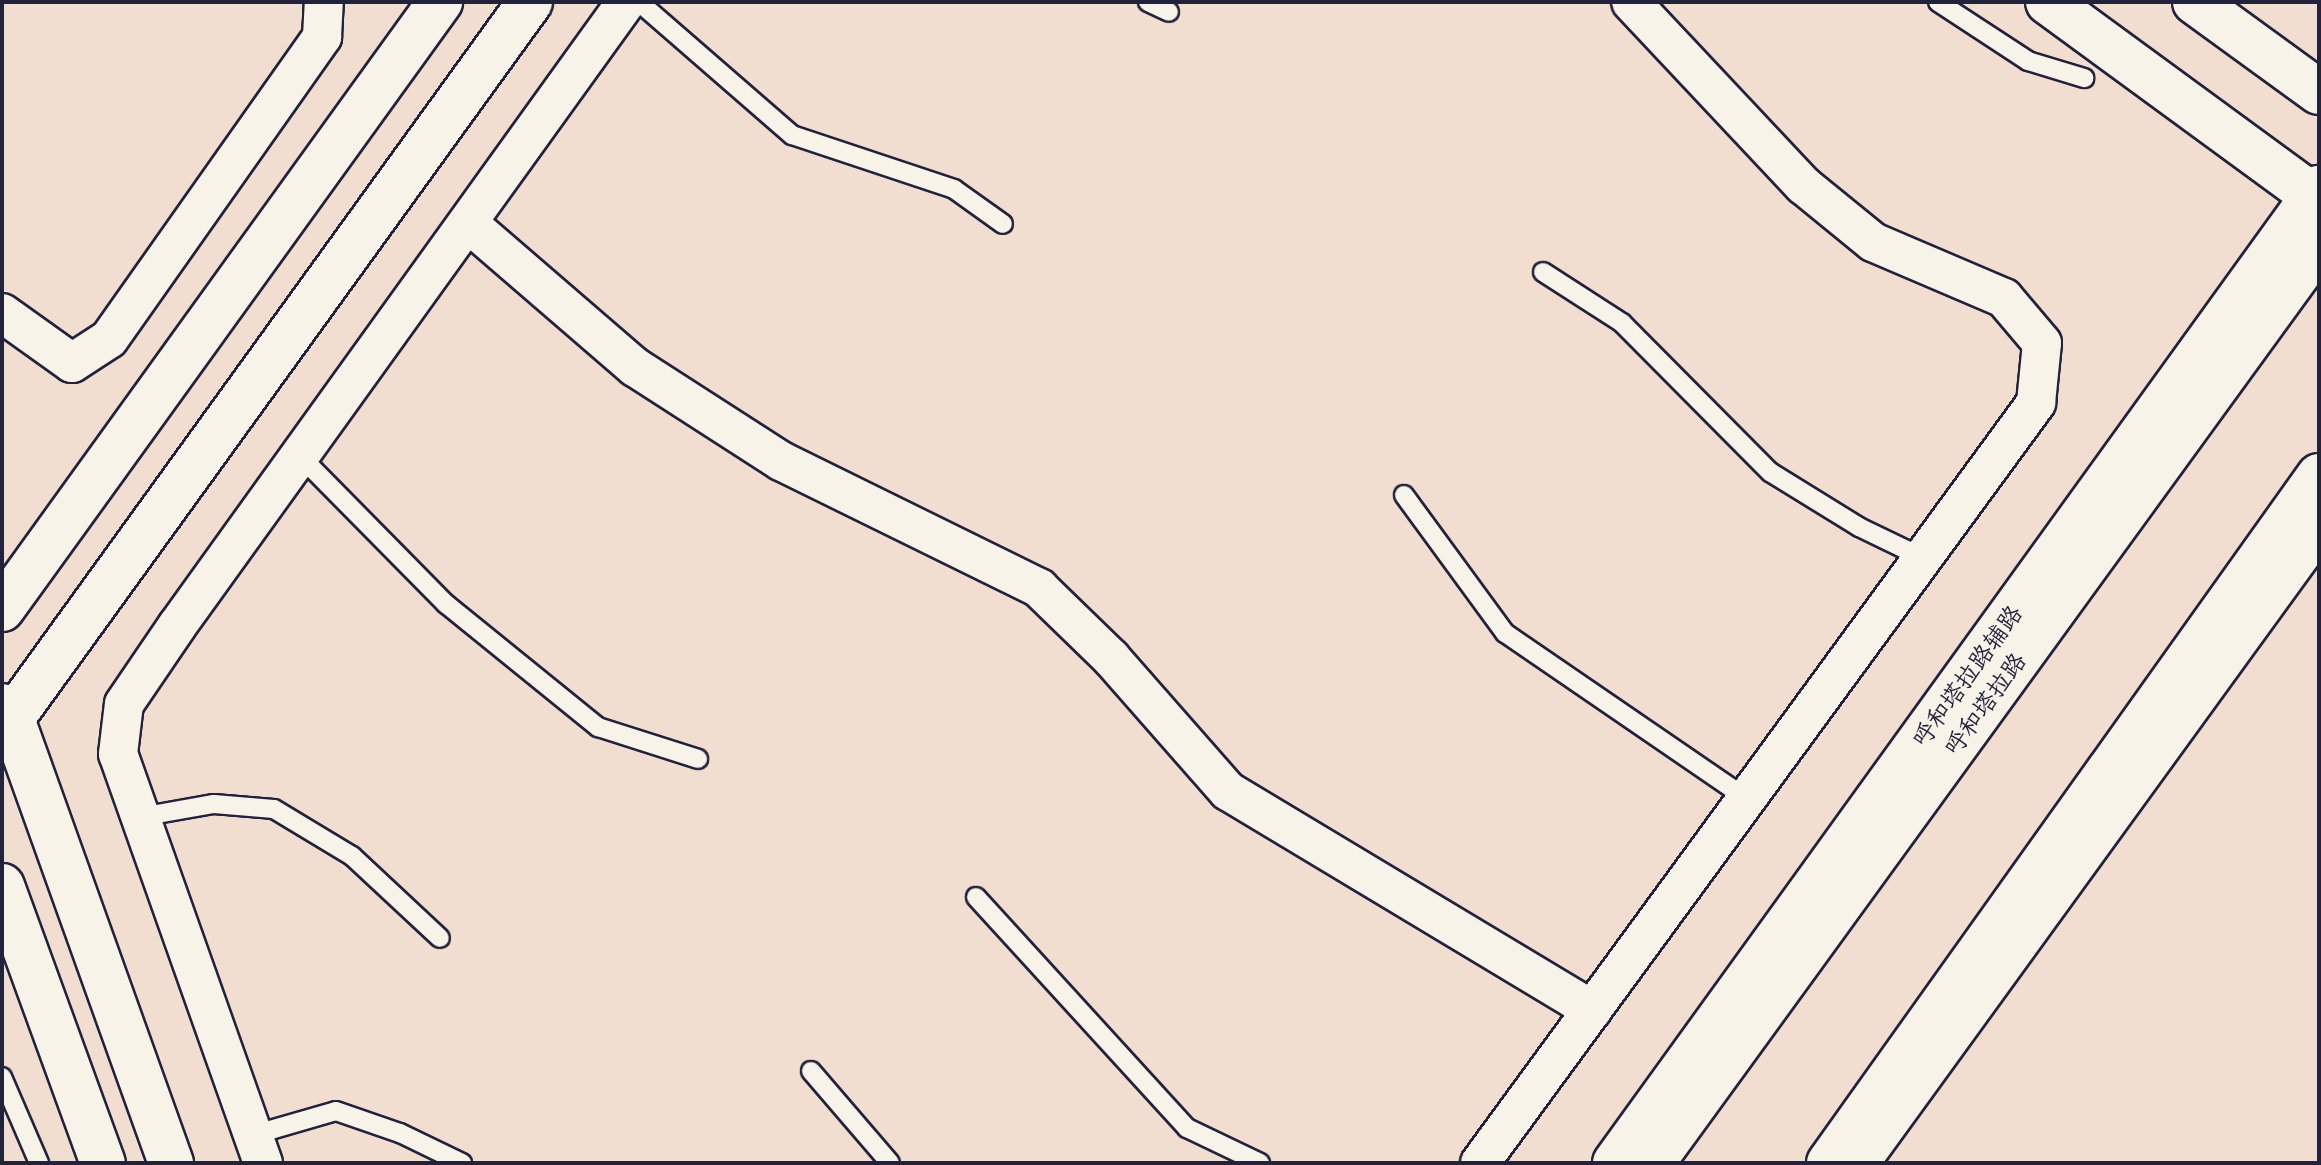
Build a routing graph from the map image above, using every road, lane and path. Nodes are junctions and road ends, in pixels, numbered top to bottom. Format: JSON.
{"nodes":[{"id":1,"x":324,"y":2,"type":"edge"},
{"id":2,"x":440,"y":2,"type":"edge"},
{"id":3,"x":530,"y":2,"type":"edge"},
{"id":4,"x":626,"y":2,"type":"edge"},
{"id":5,"x":639,"y":2,"type":"edge"},
{"id":6,"x":1148,"y":2,"type":"edge"},
{"id":7,"x":1631,"y":2,"type":"edge"},
{"id":8,"x":1938,"y":2,"type":"edge"},
{"id":9,"x":2048,"y":2,"type":"edge"},
{"id":10,"x":2195,"y":2,"type":"edge"},
{"id":11,"x":1169,"y":12,"type":"dead end"},
{"id":12,"x":2084,"y":78,"type":"dead end"},
{"id":13,"x":2319,"y":92,"type":"edge"},
{"id":14,"x":2317,"y":195,"type":"edge"},
{"id":15,"x":468,"y":223,"type":"junction"},
{"id":16,"x":1003,"y":224,"type":"dead end"},
{"id":17,"x":2319,"y":245,"type":"edge"},
{"id":18,"x":1543,"y":272,"type":"dead end"},
{"id":19,"x":2,"y":313,"type":"edge"},
{"id":20,"x":300,"y":456,"type":"junction"},
{"id":21,"x":2319,"y":476,"type":"edge"},
{"id":22,"x":1404,"y":495,"type":"dead end"},
{"id":23,"x":2319,"y":525,"type":"edge"},
{"id":24,"x":1923,"y":558,"type":"junction"},
{"id":25,"x":2,"y":609,"type":"edge"},
{"id":26,"x":5,"y":719,"type":"edge"},
{"id":27,"x":698,"y":759,"type":"dead end"},
{"id":28,"x":1746,"y":798,"type":"junction"},
{"id":29,"x":140,"y":817,"type":"junction"},
{"id":30,"x":2,"y":886,"type":"edge"},
{"id":31,"x":976,"y":897,"type":"dead end"},
{"id":32,"x":440,"y":938,"type":"dead end"},
{"id":33,"x":1592,"y":1010,"type":"junction"},
{"id":34,"x":811,"y":1071,"type":"dead end"},
{"id":35,"x":2,"y":1077,"type":"edge"},
{"id":36,"x":258,"y":1149,"type":"edge"},
{"id":37,"x":39,"y":1163,"type":"edge"},
{"id":38,"x":103,"y":1163,"type":"edge"},
{"id":39,"x":171,"y":1163,"type":"edge"},
{"id":40,"x":462,"y":1163,"type":"edge"},
{"id":41,"x":890,"y":1163,"type":"edge"},
{"id":42,"x":1260,"y":1163,"type":"edge"},
{"id":43,"x":1480,"y":1163,"type":"edge"},
{"id":44,"x":1615,"y":1163,"type":"edge"},
{"id":45,"x":1652,"y":1163,"type":"edge"},
{"id":46,"x":1829,"y":1163,"type":"edge"},
{"id":47,"x":1856,"y":1163,"type":"edge"}],
"edges":[{"from":1,"to":19,"type":"street"},
{"from":2,"to":25,"type":"street"},
{"from":3,"to":26,"type":"street"},
{"from":4,"to":15,"type":"street"},
{"from":5,"to":16,"type":"lane"},
{"from":6,"to":11,"type":"lane"},
{"from":7,"to":24,"type":"street"},
{"from":8,"to":12,"type":"lane"},
{"from":9,"to":14,"type":"street"},
{"from":10,"to":13,"type":"street"},
{"from":14,"to":44,"type":"street","name":"呼和塔拉路辅路"},
{"from":15,"to":20,"type":"street"},
{"from":15,"to":33,"type":"street"},
{"from":17,"to":45,"type":"street","name":"呼和塔拉路"},
{"from":18,"to":24,"type":"lane"},
{"from":20,"to":27,"type":"lane"},
{"from":20,"to":29,"type":"street"},
{"from":21,"to":46,"type":"street"},
{"from":22,"to":28,"type":"lane"},
{"from":23,"to":47,"type":"street"},
{"from":24,"to":28,"type":"street"},
{"from":26,"to":39,"type":"street"},
{"from":28,"to":33,"type":"street"},
{"from":29,"to":32,"type":"lane"},
{"from":29,"to":36,"type":"street"},
{"from":30,"to":38,"type":"street"},
{"from":31,"to":42,"type":"lane"},
{"from":33,"to":43,"type":"street"},
{"from":34,"to":41,"type":"lane"},
{"from":35,"to":37,"type":"lane"},
{"from":36,"to":40,"type":"lane"}]}
